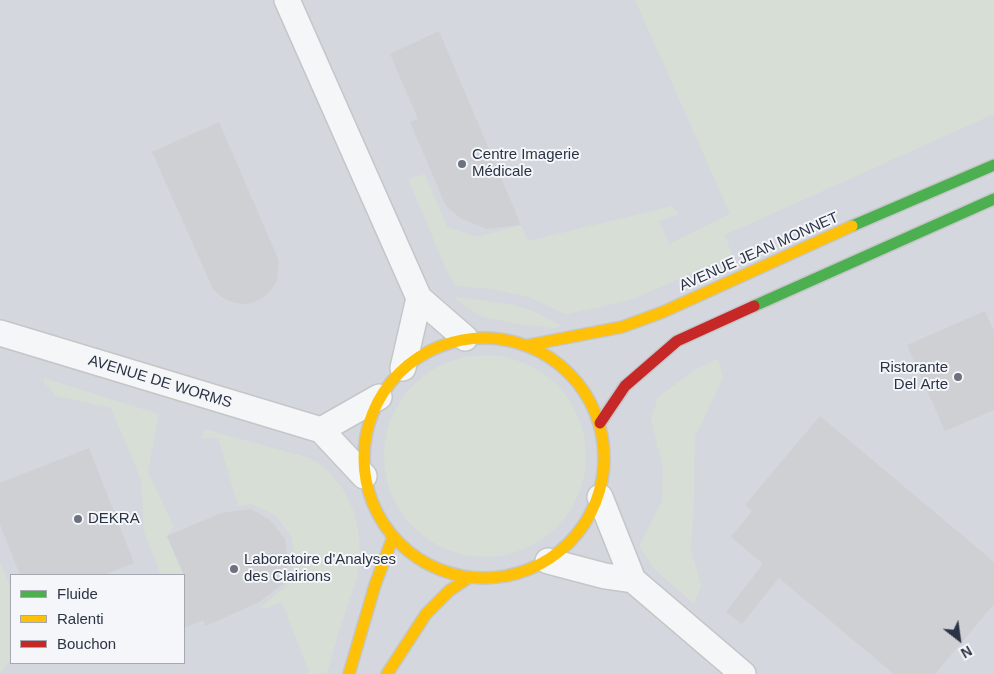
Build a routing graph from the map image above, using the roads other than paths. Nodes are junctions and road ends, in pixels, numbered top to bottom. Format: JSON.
{"nodes":[{"id":1,"x":287,"y":0,"type":"edge"},
{"id":2,"x":994,"y":165,"type":"edge"},
{"id":3,"x":994,"y":200,"type":"edge"},
{"id":4,"x":419,"y":298,"type":"junction"},
{"id":5,"x":0,"y":333,"type":"edge"},
{"id":6,"x":465,"y":338,"type":"junction"},
{"id":7,"x":529,"y":345,"type":"junction"},
{"id":8,"x":403,"y":368,"type":"junction"},
{"id":9,"x":379,"y":396,"type":"junction"},
{"id":10,"x":600,"y":423,"type":"junction"},
{"id":11,"x":321,"y":430,"type":"junction"},
{"id":12,"x":364,"y":476,"type":"junction"},
{"id":13,"x":600,"y":498,"type":"junction"},
{"id":14,"x":393,"y":538,"type":"junction"},
{"id":15,"x":548,"y":561,"type":"junction"},
{"id":16,"x":468,"y":578,"type":"junction"},
{"id":17,"x":633,"y":580,"type":"junction"},
{"id":18,"x":349,"y":674,"type":"edge"},
{"id":19,"x":387,"y":674,"type":"edge"},
{"id":20,"x":743,"y":674,"type":"edge"}],
"edges":[{"from":1,"to":4,"type":"street"},
{"from":2,"to":7,"type":"street","name":"AVENUE JEAN MONNET"},
{"from":3,"to":10,"type":"street"},
{"from":4,"to":6,"type":"street"},
{"from":4,"to":8,"type":"street"},
{"from":5,"to":11,"type":"street","name":"AVENUE DE WORMS"},
{"from":6,"to":7,"type":"street"},
{"from":6,"to":8,"type":"street"},
{"from":7,"to":10,"type":"street"},
{"from":8,"to":9,"type":"street"},
{"from":9,"to":11,"type":"street"},
{"from":9,"to":12,"type":"street"},
{"from":10,"to":13,"type":"street"},
{"from":11,"to":12,"type":"street"},
{"from":12,"to":14,"type":"street"},
{"from":13,"to":15,"type":"street"},
{"from":13,"to":17,"type":"street"},
{"from":14,"to":16,"type":"street"},
{"from":14,"to":18,"type":"street"},
{"from":15,"to":16,"type":"street"},
{"from":15,"to":17,"type":"street"},
{"from":16,"to":19,"type":"street"},
{"from":17,"to":20,"type":"street"}]}
